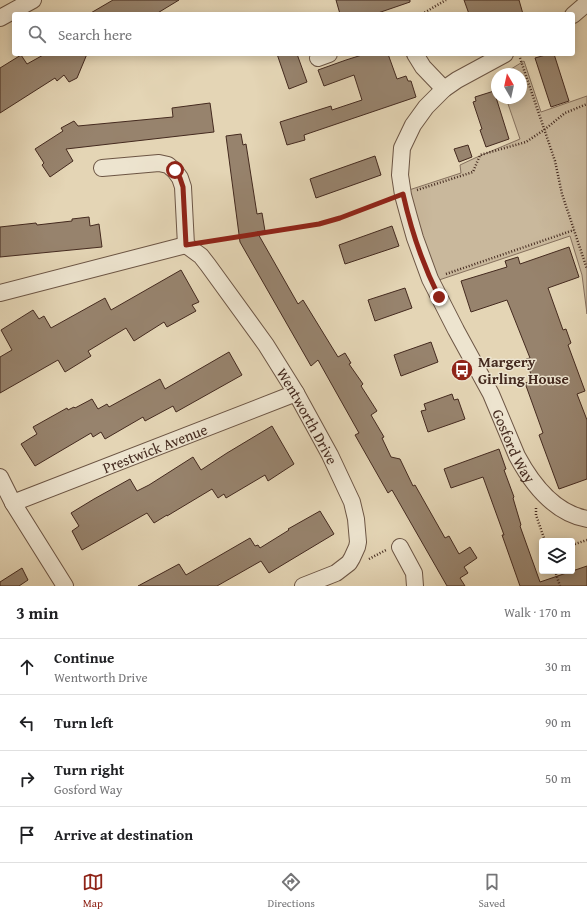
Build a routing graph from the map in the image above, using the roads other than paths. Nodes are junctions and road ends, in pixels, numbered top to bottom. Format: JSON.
{"nodes":[{"id":1,"x":33,"y":0,"type":"edge"},
{"id":2,"x":587,"y":3,"type":"edge"},
{"id":3,"x":575,"y":13,"type":"edge"},
{"id":4,"x":0,"y":18,"type":"edge"},
{"id":5,"x":416,"y":56,"type":"edge"},
{"id":6,"x":501,"y":56,"type":"edge"},
{"id":7,"x":444,"y":89,"type":"junction"},
{"id":8,"x":102,"y":168,"type":"dead end"},
{"id":9,"x":186,"y":245,"type":"junction"},
{"id":10,"x":0,"y":293,"type":"edge"},
{"id":11,"x":296,"y":393,"type":"junction"},
{"id":12,"x":0,"y":477,"type":"edge"},
{"id":13,"x":13,"y":503,"type":"junction"},
{"id":14,"x":587,"y":519,"type":"edge"},
{"id":15,"x":400,"y":547,"type":"road end"},
{"id":16,"x":65,"y":586,"type":"edge"},
{"id":17,"x":303,"y":586,"type":"edge"},
{"id":18,"x":415,"y":586,"type":"edge"}],
"edges":[{"from":1,"to":4,"type":"street"},
{"from":2,"to":3,"type":"street"},
{"from":5,"to":7,"type":"street"},
{"from":6,"to":7,"type":"street","name":"Gosford Way"},
{"from":7,"to":14,"type":"street","name":"Gosford Way"},
{"from":8,"to":9,"type":"street"},
{"from":9,"to":10,"type":"street"},
{"from":9,"to":11,"type":"street","name":"Wentworth Drive"},
{"from":11,"to":13,"type":"street","name":"Prestwick Avenue"},
{"from":11,"to":17,"type":"street","name":"Wentworth Drive"},
{"from":12,"to":13,"type":"street"},
{"from":13,"to":16,"type":"street"},
{"from":15,"to":18,"type":"street"}]}
